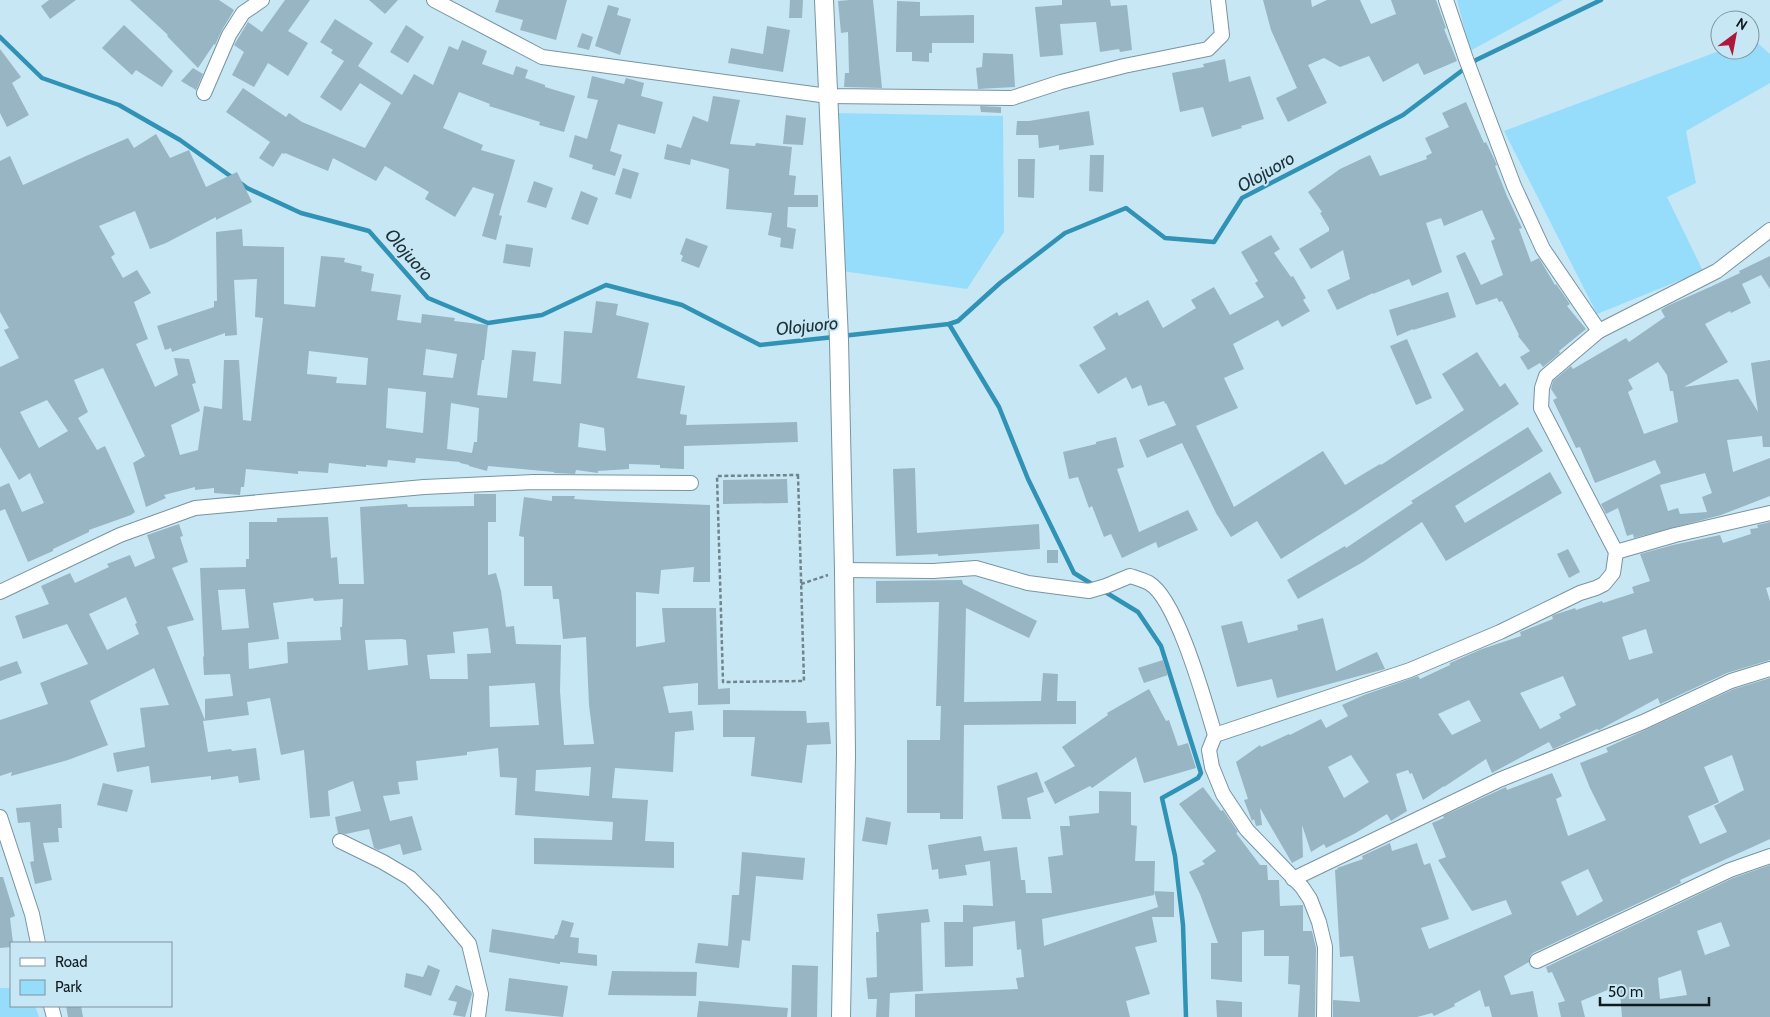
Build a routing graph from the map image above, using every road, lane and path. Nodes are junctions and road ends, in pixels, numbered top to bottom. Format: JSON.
{"nodes":[{"id":1,"x":262,"y":0,"type":"edge"},
{"id":2,"x":434,"y":0,"type":"edge"},
{"id":3,"x":824,"y":0,"type":"edge"},
{"id":4,"x":1218,"y":0,"type":"edge"},
{"id":5,"x":1446,"y":0,"type":"edge"},
{"id":6,"x":204,"y":93,"type":"dead end"},
{"id":7,"x":828,"y":96,"type":"junction"},
{"id":8,"x":1770,"y":230,"type":"edge"},
{"id":9,"x":1599,"y":331,"type":"junction"},
{"id":10,"x":690,"y":483,"type":"dead end"},
{"id":11,"x":1770,"y":513,"type":"edge"},
{"id":12,"x":1616,"y":552,"type":"junction"},
{"id":13,"x":844,"y":570,"type":"junction"},
{"id":14,"x":801,"y":584,"type":"junction"},
{"id":15,"x":0,"y":592,"type":"edge"},
{"id":16,"x":1770,"y":669,"type":"edge"},
{"id":17,"x":1215,"y":735,"type":"junction"},
{"id":18,"x":0,"y":817,"type":"edge"},
{"id":19,"x":340,"y":841,"type":"dead end"},
{"id":20,"x":1770,"y":856,"type":"edge"},
{"id":21,"x":1293,"y":879,"type":"junction"},
{"id":22,"x":38,"y":942,"type":"edge"},
{"id":23,"x":1537,"y":961,"type":"dead end"},
{"id":24,"x":478,"y":1017,"type":"edge"},
{"id":25,"x":842,"y":1017,"type":"edge"},
{"id":26,"x":1324,"y":1017,"type":"edge"}],
"edges":[{"from":1,"to":6,"type":"street"},
{"from":2,"to":7,"type":"street"},
{"from":3,"to":7,"type":"street"},
{"from":4,"to":7,"type":"street"},
{"from":5,"to":9,"type":"street"},
{"from":7,"to":13,"type":"street"},
{"from":8,"to":9,"type":"street"},
{"from":9,"to":12,"type":"street"},
{"from":10,"to":15,"type":"street"},
{"from":11,"to":12,"type":"street"},
{"from":12,"to":17,"type":"street"},
{"from":13,"to":14,"type":"path"},
{"from":13,"to":17,"type":"street"},
{"from":13,"to":25,"type":"street"},
{"from":14,"to":14,"type":"path"},
{"from":16,"to":21,"type":"street"},
{"from":17,"to":21,"type":"street"},
{"from":18,"to":22,"type":"street"},
{"from":19,"to":24,"type":"street"},
{"from":20,"to":23,"type":"street"},
{"from":21,"to":26,"type":"street"}]}
